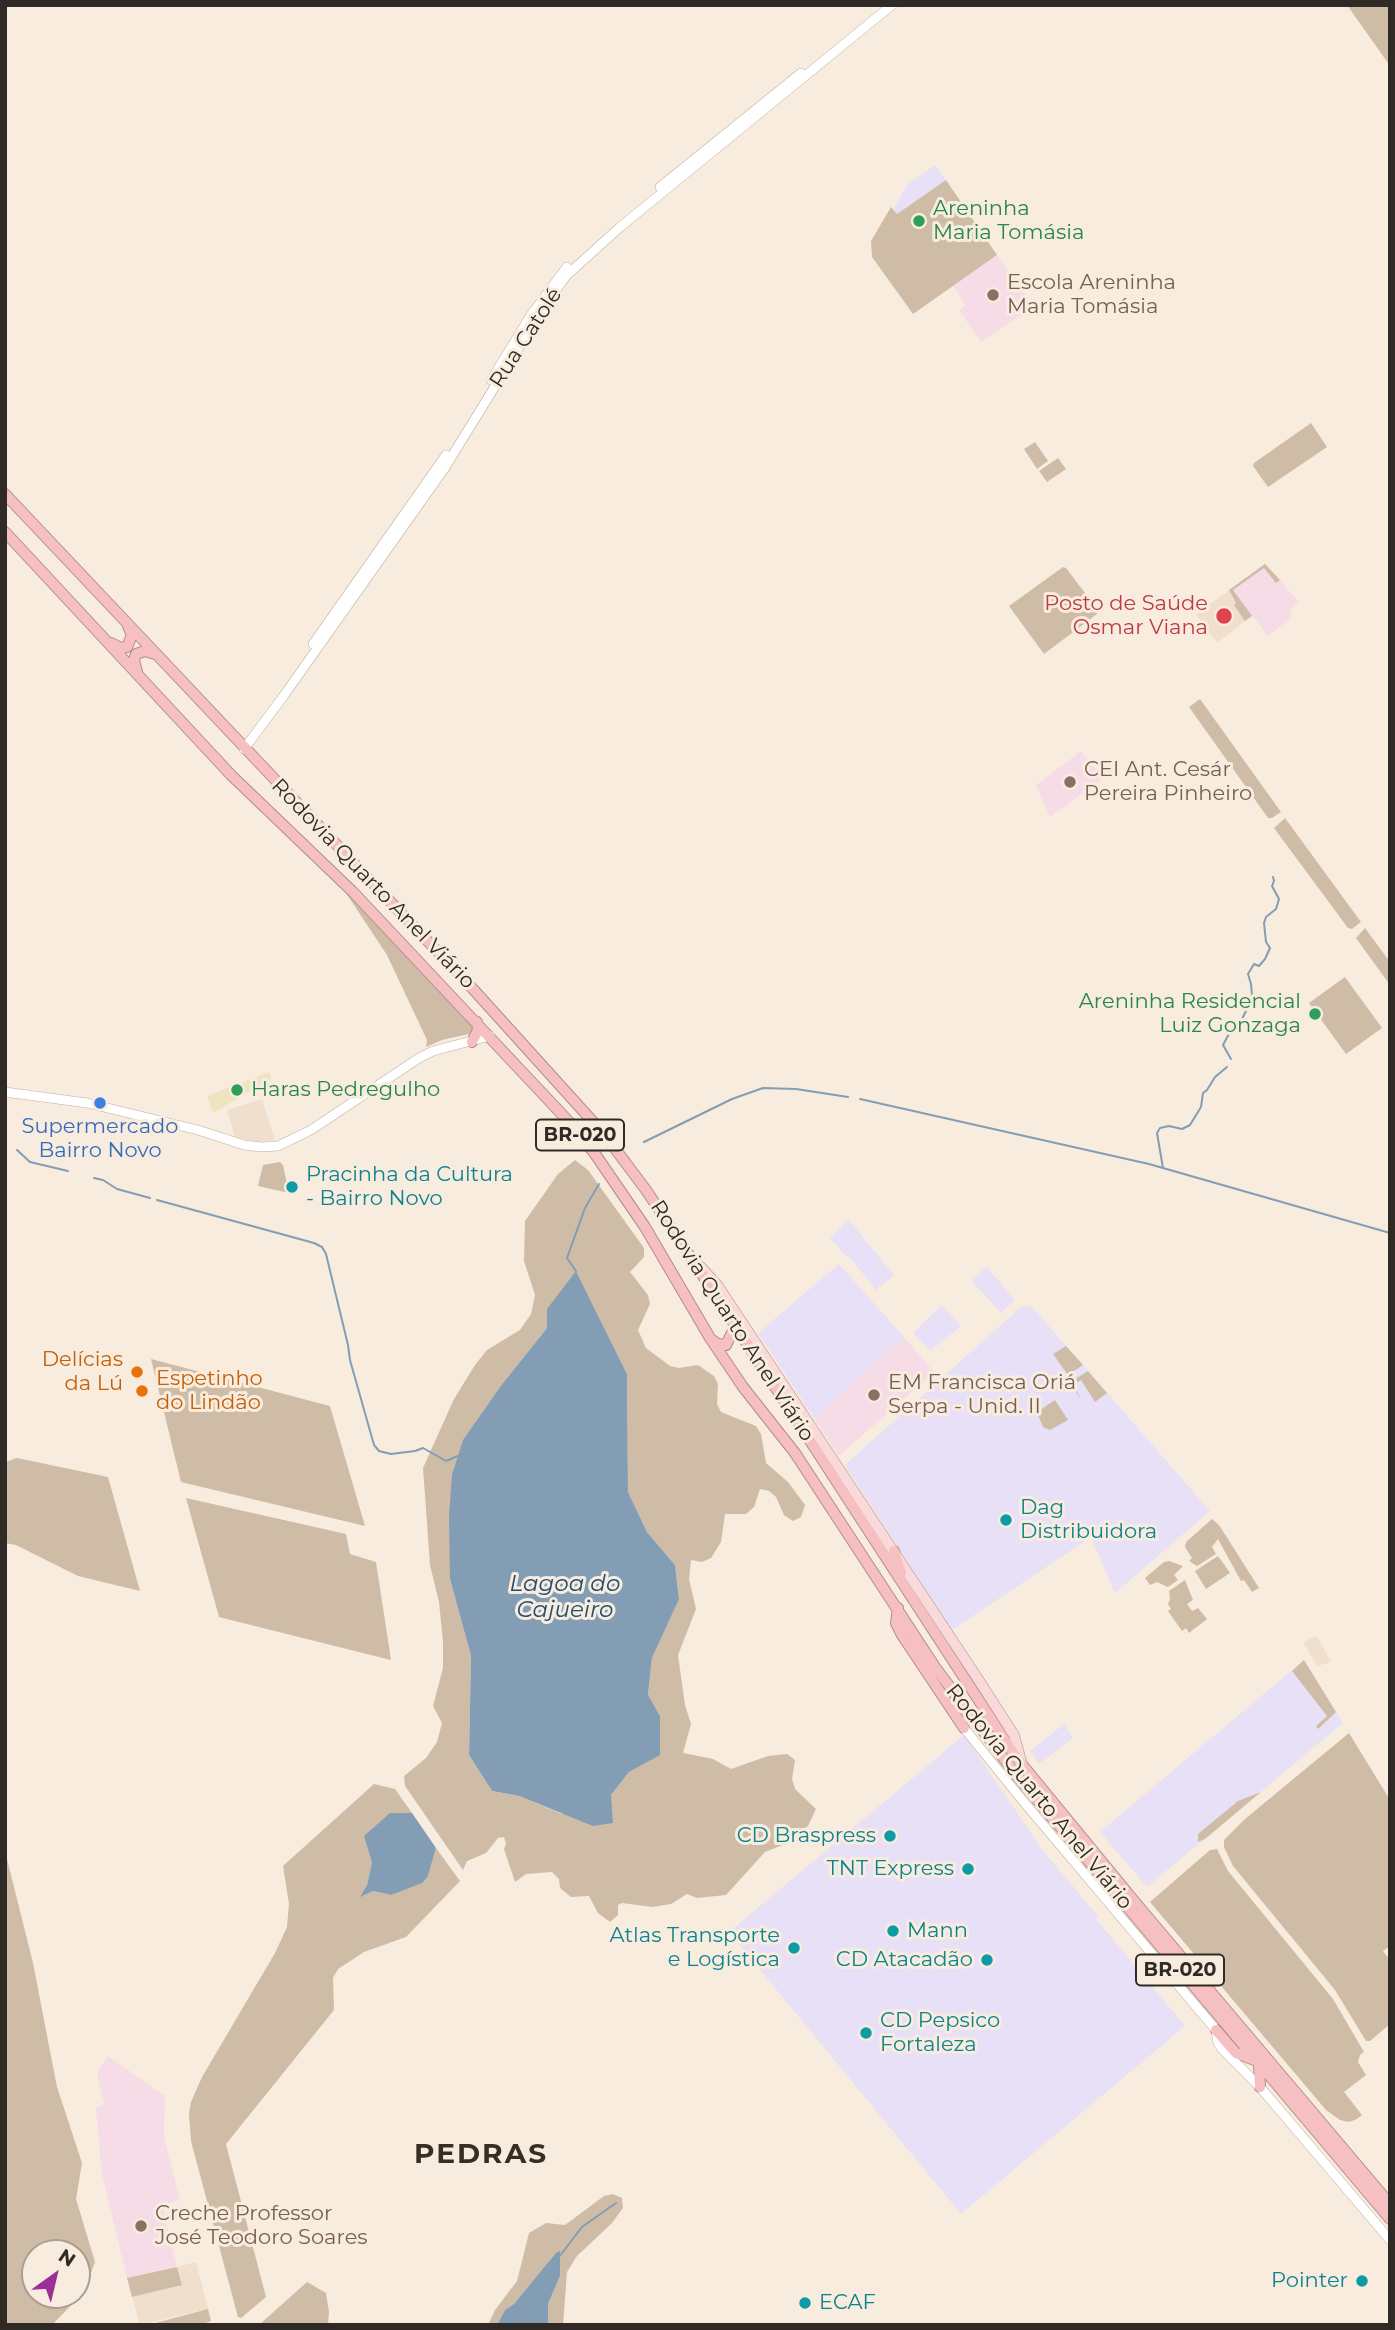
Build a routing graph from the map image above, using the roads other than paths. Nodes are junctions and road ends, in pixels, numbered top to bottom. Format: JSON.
{"nodes":[{"id":1,"x":884,"y":5,"type":"edge"},
{"id":2,"x":892,"y":5,"type":"edge"},
{"id":3,"x":534,"y":316,"type":"junction"},
{"id":4,"x":5,"y":494,"type":"edge"},
{"id":5,"x":5,"y":532,"type":"edge"},
{"id":6,"x":128,"y":625,"type":"junction"},
{"id":7,"x":93,"y":628,"type":"junction"},
{"id":8,"x":155,"y":654,"type":"junction"},
{"id":9,"x":141,"y":678,"type":"junction"},
{"id":10,"x":242,"y":747,"type":"junction"},
{"id":11,"x":472,"y":989,"type":"junction"},
{"id":12,"x":458,"y":1002,"type":"junction"},
{"id":13,"x":477,"y":1023,"type":"junction"},
{"id":14,"x":490,"y":1036,"type":"junction"},
{"id":15,"x":472,"y":1042,"type":"junction"},
{"id":16,"x":548,"y":1071,"type":"junction"},
{"id":17,"x":532,"y":1081,"type":"junction"},
{"id":18,"x":5,"y":1092,"type":"edge"},
{"id":19,"x":690,"y":1256,"type":"junction"},
{"id":20,"x":736,"y":1325,"type":"junction"},
{"id":21,"x":710,"y":1338,"type":"junction"},
{"id":22,"x":894,"y":1551,"type":"junction"},
{"id":23,"x":908,"y":1592,"type":"junction"},
{"id":24,"x":898,"y":1608,"type":"junction"},
{"id":25,"x":984,"y":1709,"type":"junction"},
{"id":26,"x":973,"y":1718,"type":"junction"},
{"id":27,"x":964,"y":1728,"type":"joint"},
{"id":28,"x":1022,"y":1764,"type":"junction"},
{"id":29,"x":1216,"y":2030,"type":"junction"},
{"id":30,"x":1258,"y":2063,"type":"junction"},
{"id":31,"x":1260,"y":2087,"type":"junction"},
{"id":32,"x":1390,"y":2204,"type":"edge"},
{"id":33,"x":1390,"y":2219,"type":"edge"},
{"id":34,"x":1390,"y":2240,"type":"edge"}],
"edges":[{"from":1,"to":3,"type":"street","name":"Rua Catolé"},
{"from":2,"to":3,"type":"street","name":"Rua Catolé"},
{"from":3,"to":10,"type":"street","name":"Rua Catolé"},
{"from":4,"to":6,"type":"highway","name":"Rodovia Quarto Anel Viário","number":"BR-020"},
{"from":5,"to":7,"type":"highway","name":"Rodovia Quarto Anel Viário","number":"BR-020"},
{"from":6,"to":7,"type":"highway"},
{"from":6,"to":8,"type":"highway","name":"Rodovia Quarto Anel Viário","number":"BR-020"},
{"from":7,"to":9,"type":"highway","name":"Rodovia Quarto Anel Viário","number":"BR-020"},
{"from":8,"to":9,"type":"highway"},
{"from":8,"to":10,"type":"highway","name":"Rodovia Quarto Anel Viário","number":"BR-020"},
{"from":9,"to":12,"type":"highway","name":"Rodovia Quarto Anel Viário","number":"BR-020"},
{"from":10,"to":11,"type":"highway","name":"Rodovia Quarto Anel Viário","number":"BR-020"},
{"from":11,"to":12,"type":"highway"},
{"from":11,"to":16,"type":"highway","name":"Rodovia Quarto Anel Viário","number":"BR-020"},
{"from":12,"to":13,"type":"highway","name":"Rodovia Quarto Anel Viário","number":"BR-020"},
{"from":13,"to":14,"type":"highway","name":"Rodovia Quarto Anel Viário","number":"BR-020"},
{"from":13,"to":15,"type":"highway"},
{"from":14,"to":15,"type":"street"},
{"from":14,"to":17,"type":"highway","name":"Rodovia Quarto Anel Viário","number":"BR-020"},
{"from":15,"to":18,"type":"street"},
{"from":16,"to":17,"type":"highway"},
{"from":16,"to":19,"type":"highway","name":"Rodovia Quarto Anel Viário","number":"BR-020"},
{"from":17,"to":21,"type":"highway","name":"Rodovia Quarto Anel Viário","number":"BR-020"},
{"from":19,"to":20,"type":"highway","name":"Rodovia Quarto Anel Viário","number":"BR-020"},
{"from":19,"to":22,"type":"main road","number":"BR-020"},
{"from":20,"to":21,"type":"highway"},
{"from":20,"to":23,"type":"highway","name":"Rodovia Quarto Anel Viário","number":"BR-020"},
{"from":21,"to":24,"type":"highway","name":"Rodovia Quarto Anel Viário","number":"BR-020"},
{"from":22,"to":23,"type":"highway"},
{"from":22,"to":28,"type":"main road","number":"BR-020"},
{"from":23,"to":25,"type":"highway","name":"Rodovia Quarto Anel Viário","number":"BR-020"},
{"from":24,"to":26,"type":"highway","name":"Rodovia Quarto Anel Viário","number":"BR-020"},
{"from":24,"to":27,"type":"highway"},
{"from":25,"to":26,"type":"highway"},
{"from":25,"to":28,"type":"highway","name":"Rodovia Quarto Anel Viário","number":"BR-020"},
{"from":26,"to":30,"type":"highway","name":"Rodovia Quarto Anel Viário","number":"BR-020"},
{"from":27,"to":29,"type":"street"},
{"from":28,"to":32,"type":"highway","name":"Rodovia Quarto Anel Viário","number":"BR-020"},
{"from":29,"to":30,"type":"highway"},
{"from":29,"to":31,"type":"street"},
{"from":30,"to":31,"type":"highway"},
{"from":30,"to":33,"type":"highway","name":"Rodovia Quarto Anel Viário","number":"BR-020"},
{"from":31,"to":34,"type":"street"}]}
